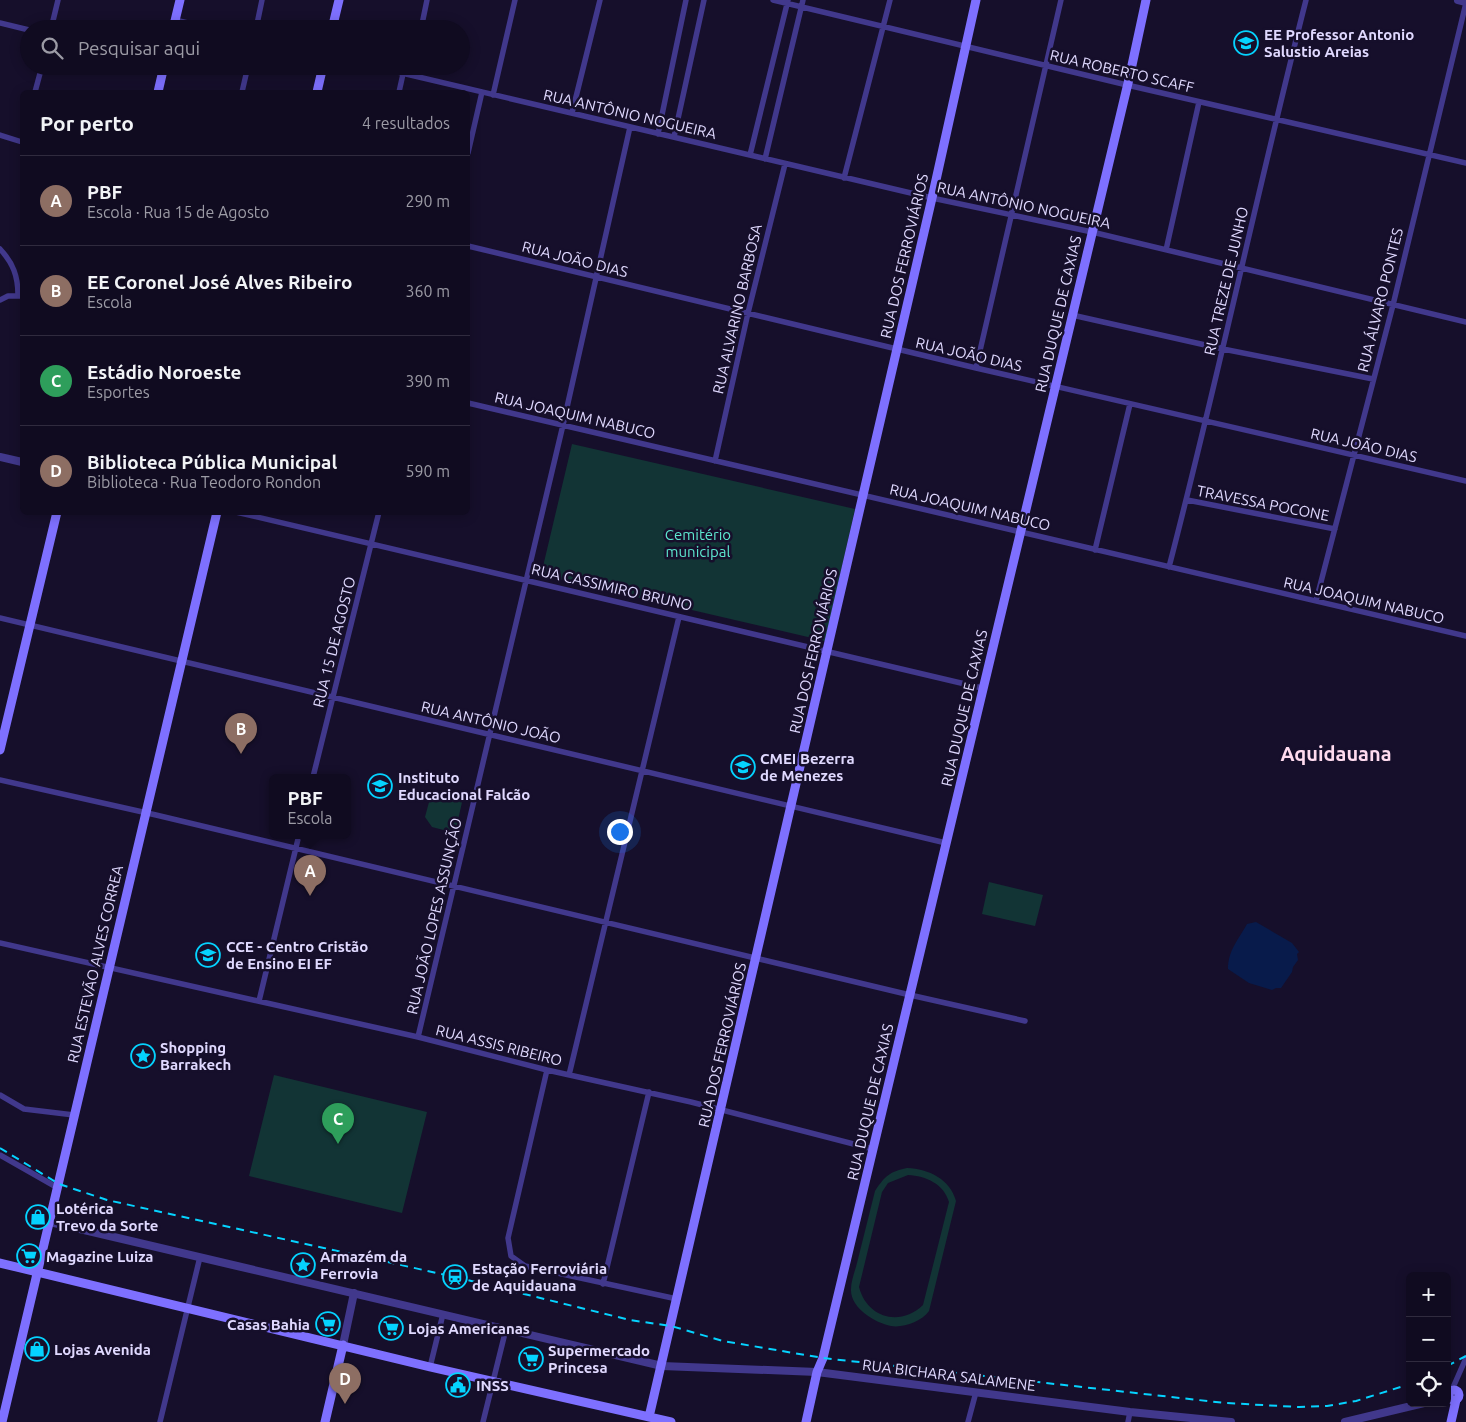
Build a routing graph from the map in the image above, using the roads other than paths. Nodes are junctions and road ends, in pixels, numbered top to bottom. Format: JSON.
{"nodes":[{"id":1,"x":58,"y":0,"type":"edge"},
{"id":2,"x":180,"y":0,"type":"edge"},
{"id":3,"x":262,"y":0,"type":"edge"},
{"id":4,"x":339,"y":0,"type":"edge"},
{"id":5,"x":427,"y":0,"type":"edge"},
{"id":6,"x":515,"y":0,"type":"edge"},
{"id":7,"x":600,"y":0,"type":"edge"},
{"id":8,"x":686,"y":0,"type":"edge"},
{"id":9,"x":704,"y":0,"type":"edge"},
{"id":10,"x":773,"y":0,"type":"edge"},
{"id":11,"x":802,"y":0,"type":"edge"},
{"id":12,"x":890,"y":0,"type":"edge"},
{"id":13,"x":976,"y":0,"type":"edge"},
{"id":14,"x":1061,"y":0,"type":"edge"},
{"id":15,"x":1146,"y":0,"type":"edge"},
{"id":16,"x":1306,"y":0,"type":"edge"},
{"id":17,"x":1458,"y":0,"type":"edge"},
{"id":18,"x":787,"y":2,"type":"edge"},
{"id":19,"x":1466,"y":3,"type":"edge"},
{"id":20,"x":801,"y":7,"type":"junction"},
{"id":21,"x":53,"y":20,"type":"edge"},
{"id":22,"x":175,"y":20,"type":"edge"},
{"id":23,"x":258,"y":20,"type":"edge"},
{"id":24,"x":334,"y":20,"type":"edge"},
{"id":25,"x":422,"y":20,"type":"edge"},
{"id":26,"x":0,"y":23,"type":"edge"},
{"id":27,"x":884,"y":27,"type":"junction"},
{"id":28,"x":20,"y":28,"type":"edge"},
{"id":29,"x":965,"y":46,"type":"junction"},
{"id":30,"x":1046,"y":66,"type":"junction"},
{"id":31,"x":40,"y":75,"type":"edge"},
{"id":32,"x":162,"y":75,"type":"edge"},
{"id":33,"x":246,"y":75,"type":"edge"},
{"id":34,"x":321,"y":75,"type":"edge"},
{"id":35,"x":403,"y":75,"type":"edge"},
{"id":36,"x":410,"y":75,"type":"edge"},
{"id":37,"x":1127,"y":85,"type":"junction"},
{"id":38,"x":36,"y":90,"type":"edge"},
{"id":39,"x":158,"y":90,"type":"edge"},
{"id":40,"x":242,"y":90,"type":"edge"},
{"id":41,"x":317,"y":90,"type":"edge"},
{"id":42,"x":399,"y":90,"type":"edge"},
{"id":43,"x":482,"y":92,"type":"junction"},
{"id":44,"x":493,"y":95,"type":"junction"},
{"id":45,"x":1199,"y":102,"type":"junction"},
{"id":46,"x":572,"y":113,"type":"junction"},
{"id":47,"x":1276,"y":119,"type":"junction"},
{"id":48,"x":630,"y":127,"type":"junction"},
{"id":49,"x":658,"y":134,"type":"junction"},
{"id":50,"x":0,"y":135,"type":"edge"},
{"id":51,"x":674,"y":137,"type":"junction"},
{"id":52,"x":20,"y":141,"type":"edge"},
{"id":53,"x":470,"y":144,"type":"edge"},
{"id":54,"x":750,"y":155,"type":"junction"},
{"id":55,"x":1429,"y":155,"type":"junction"},
{"id":56,"x":765,"y":159,"type":"junction"},
{"id":57,"x":1466,"y":163,"type":"edge"},
{"id":58,"x":785,"y":164,"type":"junction"},
{"id":59,"x":844,"y":178,"type":"junction"},
{"id":60,"x":932,"y":198,"type":"junction"},
{"id":61,"x":1011,"y":216,"type":"junction"},
{"id":62,"x":1092,"y":232,"type":"junction"},
{"id":63,"x":470,"y":246,"type":"edge"},
{"id":64,"x":0,"y":249,"type":"edge"},
{"id":65,"x":1166,"y":250,"type":"junction"},
{"id":66,"x":1242,"y":269,"type":"junction"},
{"id":67,"x":597,"y":277,"type":"junction"},
{"id":68,"x":20,"y":295,"type":"edge"},
{"id":69,"x":0,"y":300,"type":"edge"},
{"id":70,"x":1393,"y":305,"type":"junction"},
{"id":71,"x":748,"y":313,"type":"junction"},
{"id":72,"x":1072,"y":315,"type":"junction"},
{"id":73,"x":1466,"y":322,"type":"edge"},
{"id":74,"x":897,"y":349,"type":"junction"},
{"id":75,"x":1223,"y":349,"type":"junction"},
{"id":76,"x":976,"y":368,"type":"junction"},
{"id":77,"x":1374,"y":379,"type":"junction"},
{"id":78,"x":1055,"y":387,"type":"junction"},
{"id":79,"x":470,"y":403,"type":"edge"},
{"id":80,"x":1130,"y":404,"type":"junction"},
{"id":81,"x":1206,"y":421,"type":"junction"},
{"id":82,"x":563,"y":425,"type":"junction"},
{"id":83,"x":0,"y":456,"type":"edge"},
{"id":84,"x":1354,"y":456,"type":"junction"},
{"id":85,"x":20,"y":461,"type":"edge"},
{"id":86,"x":715,"y":461,"type":"junction"},
{"id":87,"x":1466,"y":481,"type":"edge"},
{"id":88,"x":863,"y":495,"type":"junction"},
{"id":89,"x":1186,"y":500,"type":"junction"},
{"id":90,"x":56,"y":515,"type":"edge"},
{"id":91,"x":216,"y":515,"type":"edge"},
{"id":92,"x":249,"y":515,"type":"edge"},
{"id":93,"x":378,"y":515,"type":"edge"},
{"id":94,"x":1335,"y":529,"type":"junction"},
{"id":95,"x":1020,"y":532,"type":"junction"},
{"id":96,"x":371,"y":544,"type":"junction"},
{"id":97,"x":1095,"y":550,"type":"junction"},
{"id":98,"x":1169,"y":567,"type":"junction"},
{"id":99,"x":526,"y":581,"type":"junction"},
{"id":100,"x":1316,"y":601,"type":"junction"},
{"id":101,"x":679,"y":617,"type":"junction"},
{"id":102,"x":0,"y":618,"type":"edge"},
{"id":103,"x":30,"y":626,"type":"junction"},
{"id":104,"x":1466,"y":636,"type":"edge"},
{"id":105,"x":827,"y":652,"type":"junction"},
{"id":106,"x":181,"y":660,"type":"junction"},
{"id":107,"x":982,"y":688,"type":"junction"},
{"id":108,"x":334,"y":697,"type":"junction"},
{"id":109,"x":490,"y":735,"type":"junction"},
{"id":110,"x":0,"y":750,"type":"edge"},
{"id":111,"x":642,"y":771,"type":"junction"},
{"id":112,"x":315,"y":774,"type":"edge"},
{"id":113,"x":0,"y":780,"type":"edge"},
{"id":114,"x":791,"y":806,"type":"junction"},
{"id":115,"x":145,"y":813,"type":"junction"},
{"id":116,"x":298,"y":839,"type":"edge"},
{"id":117,"x":946,"y":843,"type":"junction"},
{"id":118,"x":295,"y":850,"type":"junction"},
{"id":119,"x":454,"y":886,"type":"junction"},
{"id":120,"x":605,"y":922,"type":"junction"},
{"id":121,"x":0,"y":943,"type":"edge"},
{"id":122,"x":756,"y":959,"type":"junction"},
{"id":123,"x":108,"y":967,"type":"junction"},
{"id":124,"x":910,"y":995,"type":"junction"},
{"id":125,"x":259,"y":1001,"type":"junction"},
{"id":126,"x":1025,"y":1021,"type":"dead end"},
{"id":127,"x":418,"y":1038,"type":"junction"},
{"id":128,"x":547,"y":1070,"type":"junction"},
{"id":129,"x":569,"y":1075,"type":"junction"},
{"id":130,"x":649,"y":1092,"type":"junction"},
{"id":131,"x":0,"y":1095,"type":"edge"},
{"id":132,"x":721,"y":1110,"type":"junction"},
{"id":133,"x":74,"y":1115,"type":"junction"},
{"id":134,"x":873,"y":1149,"type":"junction"},
{"id":135,"x":0,"y":1155,"type":"edge"},
{"id":136,"x":58,"y":1188,"type":"junction"},
{"id":137,"x":50,"y":1222,"type":"junction"},
{"id":138,"x":200,"y":1257,"type":"junction"},
{"id":139,"x":0,"y":1263,"type":"edge"},
{"id":140,"x":38,"y":1273,"type":"junction"},
{"id":141,"x":603,"y":1284,"type":"junction"},
{"id":142,"x":354,"y":1293,"type":"junction"},
{"id":143,"x":678,"y":1299,"type":"junction"},
{"id":144,"x":188,"y":1308,"type":"junction"},
{"id":145,"x":442,"y":1314,"type":"junction"},
{"id":146,"x":506,"y":1329,"type":"junction"},
{"id":147,"x":343,"y":1345,"type":"junction"},
{"id":148,"x":1466,"y":1358,"type":"edge"},
{"id":149,"x":662,"y":1366,"type":"junction"},
{"id":150,"x":430,"y":1367,"type":"junction"},
{"id":151,"x":817,"y":1372,"type":"junction"},
{"id":152,"x":493,"y":1380,"type":"junction"},
{"id":153,"x":1466,"y":1386,"type":"edge"},
{"id":154,"x":976,"y":1392,"type":"junction"},
{"id":155,"x":1452,"y":1396,"type":"edge"},
{"id":156,"x":1407,"y":1407,"type":"edge"},
{"id":157,"x":1130,"y":1412,"type":"junction"},
{"id":158,"x":649,"y":1420,"type":"edge"},
{"id":159,"x":2,"y":1422,"type":"edge"},
{"id":160,"x":160,"y":1422,"type":"edge"},
{"id":161,"x":325,"y":1422,"type":"edge"},
{"id":162,"x":483,"y":1422,"type":"edge"},
{"id":163,"x":671,"y":1422,"type":"edge"},
{"id":164,"x":806,"y":1422,"type":"edge"},
{"id":165,"x":968,"y":1422,"type":"edge"},
{"id":166,"x":1128,"y":1422,"type":"edge"},
{"id":167,"x":1231,"y":1422,"type":"edge"},
{"id":168,"x":1345,"y":1422,"type":"edge"},
{"id":169,"x":1451,"y":1422,"type":"edge"}],
"edges":[{"from":1,"to":21,"type":"street"},
{"from":2,"to":22,"type":"main road"},
{"from":3,"to":23,"type":"street"},
{"from":4,"to":24,"type":"main road"},
{"from":5,"to":25,"type":"street"},
{"from":6,"to":44,"type":"street"},
{"from":7,"to":46,"type":"street"},
{"from":8,"to":49,"type":"street"},
{"from":9,"to":51,"type":"street"},
{"from":10,"to":18,"type":"street","name":"RUA ROBERTO SCAFF"},
{"from":11,"to":20,"type":"street"},
{"from":12,"to":27,"type":"street"},
{"from":13,"to":29,"type":"main road","name":"RUA DOS FERROVIÁRIOS"},
{"from":14,"to":30,"type":"street"},
{"from":15,"to":37,"type":"main road","name":"RUA DUQUE DE CAXIAS"},
{"from":16,"to":47,"type":"street","name":"RUA TREZE DE JUNHO"},
{"from":17,"to":19,"type":"street"},
{"from":18,"to":20,"type":"street","name":"RUA ROBERTO SCAFF"},
{"from":18,"to":54,"type":"street"},
{"from":19,"to":55,"type":"street","name":"RUA ÁLVARO PONTES"},
{"from":20,"to":27,"type":"street","name":"RUA ROBERTO SCAFF"},
{"from":20,"to":56,"type":"street"},
{"from":26,"to":28,"type":"street"},
{"from":27,"to":29,"type":"street","name":"RUA ROBERTO SCAFF"},
{"from":27,"to":59,"type":"street"},
{"from":29,"to":30,"type":"street","name":"RUA ROBERTO SCAFF"},
{"from":29,"to":60,"type":"main road","name":"RUA DOS FERROVIÁRIOS"},
{"from":30,"to":37,"type":"street","name":"RUA ROBERTO SCAFF"},
{"from":30,"to":61,"type":"street"},
{"from":31,"to":38,"type":"street"},
{"from":32,"to":39,"type":"main road"},
{"from":33,"to":40,"type":"street"},
{"from":34,"to":41,"type":"main road"},
{"from":35,"to":42,"type":"street"},
{"from":36,"to":43,"type":"street","name":"RUA ANTÔNIO NOGUEIRA"},
{"from":37,"to":45,"type":"street","name":"RUA ROBERTO SCAFF"},
{"from":37,"to":62,"type":"main road","name":"RUA DUQUE DE CAXIAS"},
{"from":43,"to":44,"type":"street","name":"RUA ANTÔNIO NOGUEIRA"},
{"from":43,"to":53,"type":"street"},
{"from":44,"to":46,"type":"street","name":"RUA ANTÔNIO NOGUEIRA"},
{"from":45,"to":47,"type":"street","name":"RUA ROBERTO SCAFF"},
{"from":45,"to":65,"type":"street"},
{"from":46,"to":48,"type":"street","name":"RUA ANTÔNIO NOGUEIRA"},
{"from":47,"to":55,"type":"street","name":"RUA ROBERTO SCAFF"},
{"from":47,"to":66,"type":"street","name":"RUA TREZE DE JUNHO"},
{"from":48,"to":49,"type":"street","name":"RUA ANTÔNIO NOGUEIRA"},
{"from":48,"to":67,"type":"street","name":"RUA JOÃO LOPES ASSUNÇÃO"},
{"from":49,"to":51,"type":"street","name":"RUA ANTÔNIO NOGUEIRA"},
{"from":50,"to":52,"type":"street"},
{"from":51,"to":54,"type":"street","name":"RUA ANTÔNIO NOGUEIRA"},
{"from":54,"to":56,"type":"street","name":"RUA ANTÔNIO NOGUEIRA"},
{"from":55,"to":57,"type":"street","name":"RUA ROBERTO SCAFF"},
{"from":55,"to":70,"type":"street","name":"RUA ÁLVARO PONTES"},
{"from":56,"to":58,"type":"street","name":"RUA ANTÔNIO NOGUEIRA"},
{"from":58,"to":59,"type":"street","name":"RUA ANTÔNIO NOGUEIRA"},
{"from":58,"to":71,"type":"street","name":"RUA ALVARINO BARBOSA"},
{"from":59,"to":60,"type":"street","name":"RUA ANTÔNIO NOGUEIRA"},
{"from":60,"to":61,"type":"street","name":"RUA ANTÔNIO NOGUEIRA"},
{"from":60,"to":74,"type":"main road","name":"RUA DOS FERROVIÁRIOS"},
{"from":61,"to":62,"type":"street","name":"RUA ANTÔNIO NOGUEIRA"},
{"from":61,"to":76,"type":"street"},
{"from":62,"to":65,"type":"street","name":"RUA ANTÔNIO NOGUEIRA"},
{"from":62,"to":72,"type":"main road","name":"RUA DUQUE DE CAXIAS"},
{"from":63,"to":67,"type":"street","name":"RUA JOÃO DIAS"},
{"from":64,"to":68,"type":"street"},
{"from":65,"to":66,"type":"street","name":"RUA ANTÔNIO NOGUEIRA"},
{"from":66,"to":70,"type":"street","name":"RUA ANTÔNIO NOGUEIRA"},
{"from":66,"to":75,"type":"street","name":"RUA TREZE DE JUNHO"},
{"from":67,"to":71,"type":"street","name":"RUA JOÃO DIAS"},
{"from":67,"to":82,"type":"street","name":"RUA JOÃO LOPES ASSUNÇÃO"},
{"from":68,"to":69,"type":"street"},
{"from":70,"to":73,"type":"street","name":"RUA ANTÔNIO NOGUEIRA"},
{"from":70,"to":77,"type":"street","name":"RUA ÁLVARO PONTES"},
{"from":71,"to":74,"type":"street","name":"RUA JOÃO DIAS"},
{"from":71,"to":86,"type":"street","name":"RUA ALVARINO BARBOSA"},
{"from":72,"to":75,"type":"street"},
{"from":72,"to":78,"type":"main road","name":"RUA DUQUE DE CAXIAS"},
{"from":74,"to":76,"type":"street","name":"RUA JOÃO DIAS"},
{"from":74,"to":88,"type":"main road","name":"RUA DOS FERROVIÁRIOS"},
{"from":75,"to":77,"type":"street"},
{"from":75,"to":81,"type":"street","name":"RUA TREZE DE JUNHO"},
{"from":76,"to":78,"type":"street","name":"RUA JOÃO DIAS"},
{"from":77,"to":84,"type":"street","name":"RUA ÁLVARO PONTES"},
{"from":78,"to":80,"type":"street","name":"RUA JOÃO DIAS"},
{"from":78,"to":95,"type":"main road","name":"RUA DUQUE DE CAXIAS"},
{"from":79,"to":82,"type":"street","name":"RUA JOAQUIM NABUCO"},
{"from":80,"to":81,"type":"street","name":"RUA JOÃO DIAS"},
{"from":80,"to":97,"type":"street"},
{"from":81,"to":84,"type":"street","name":"RUA JOÃO DIAS"},
{"from":81,"to":89,"type":"street","name":"RUA TREZE DE JUNHO"},
{"from":82,"to":86,"type":"street","name":"RUA JOAQUIM NABUCO"},
{"from":82,"to":99,"type":"street","name":"RUA JOÃO LOPES ASSUNÇÃO"},
{"from":83,"to":85,"type":"street"},
{"from":84,"to":87,"type":"street","name":"RUA JOÃO DIAS"},
{"from":84,"to":94,"type":"street","name":"RUA ÁLVARO PONTES"},
{"from":86,"to":88,"type":"street","name":"RUA JOAQUIM NABUCO"},
{"from":88,"to":95,"type":"street","name":"RUA JOAQUIM NABUCO"},
{"from":88,"to":105,"type":"main road","name":"RUA DOS FERROVIÁRIOS"},
{"from":89,"to":94,"type":"street","name":"TRAVESSA POCONE"},
{"from":89,"to":98,"type":"street","name":"RUA TREZE DE JUNHO"},
{"from":90,"to":103,"type":"main road"},
{"from":91,"to":106,"type":"main road","name":"RUA ESTEVÃO ALVES CORREA"},
{"from":92,"to":96,"type":"street","name":"RUA CASSIMIRO BRUNO"},
{"from":93,"to":96,"type":"street","name":"RUA 15 DE AGOSTO"},
{"from":94,"to":100,"type":"street","name":"RUA ÁLVARO PONTES"},
{"from":95,"to":97,"type":"street","name":"RUA JOAQUIM NABUCO"},
{"from":95,"to":107,"type":"main road","name":"RUA DUQUE DE CAXIAS"},
{"from":96,"to":99,"type":"street","name":"RUA CASSIMIRO BRUNO"},
{"from":96,"to":108,"type":"street","name":"RUA 15 DE AGOSTO"},
{"from":97,"to":98,"type":"street","name":"RUA JOAQUIM NABUCO"},
{"from":98,"to":100,"type":"street","name":"RUA JOAQUIM NABUCO"},
{"from":99,"to":101,"type":"street","name":"RUA CASSIMIRO BRUNO"},
{"from":99,"to":109,"type":"street","name":"RUA JOÃO LOPES ASSUNÇÃO"},
{"from":100,"to":104,"type":"street","name":"RUA JOAQUIM NABUCO"},
{"from":101,"to":105,"type":"street","name":"RUA CASSIMIRO BRUNO"},
{"from":101,"to":111,"type":"street"},
{"from":102,"to":103,"type":"street","name":"RUA ANTÔNIO JOÃO"},
{"from":103,"to":106,"type":"street","name":"RUA ANTÔNIO JOÃO"},
{"from":103,"to":110,"type":"main road"},
{"from":105,"to":107,"type":"street","name":"RUA CASSIMIRO BRUNO"},
{"from":105,"to":114,"type":"main road","name":"RUA DOS FERROVIÁRIOS"},
{"from":106,"to":108,"type":"street","name":"RUA ANTÔNIO JOÃO"},
{"from":106,"to":115,"type":"main road","name":"RUA ESTEVÃO ALVES CORREA"},
{"from":107,"to":117,"type":"main road","name":"RUA DUQUE DE CAXIAS"},
{"from":108,"to":109,"type":"street","name":"RUA ANTÔNIO JOÃO"},
{"from":108,"to":112,"type":"street","name":"RUA 15 DE AGOSTO"},
{"from":109,"to":111,"type":"street","name":"RUA ANTÔNIO JOÃO"},
{"from":109,"to":119,"type":"street","name":"RUA JOÃO LOPES ASSUNÇÃO"},
{"from":111,"to":114,"type":"street","name":"RUA ANTÔNIO JOÃO"},
{"from":111,"to":120,"type":"street"},
{"from":113,"to":115,"type":"street"},
{"from":114,"to":117,"type":"street","name":"RUA ANTÔNIO JOÃO"},
{"from":114,"to":122,"type":"main road","name":"RUA DOS FERROVIÁRIOS"},
{"from":115,"to":118,"type":"street"},
{"from":115,"to":123,"type":"main road","name":"RUA ESTEVÃO ALVES CORREA"},
{"from":116,"to":118,"type":"street"},
{"from":117,"to":124,"type":"main road","name":"RUA DUQUE DE CAXIAS"},
{"from":118,"to":119,"type":"street"},
{"from":118,"to":125,"type":"street"},
{"from":119,"to":120,"type":"street"},
{"from":119,"to":127,"type":"street","name":"RUA JOÃO LOPES ASSUNÇÃO"},
{"from":120,"to":122,"type":"street"},
{"from":120,"to":129,"type":"street"},
{"from":121,"to":123,"type":"street","name":"RUA ASSIS RIBEIRO"},
{"from":122,"to":124,"type":"street"},
{"from":122,"to":132,"type":"main road","name":"RUA DOS FERROVIÁRIOS"},
{"from":123,"to":125,"type":"street","name":"RUA ASSIS RIBEIRO"},
{"from":123,"to":133,"type":"main road","name":"RUA ESTEVÃO ALVES CORREA"},
{"from":124,"to":126,"type":"street"},
{"from":124,"to":134,"type":"main road","name":"RUA DUQUE DE CAXIAS"},
{"from":125,"to":127,"type":"street","name":"RUA ASSIS RIBEIRO"},
{"from":127,"to":128,"type":"street","name":"RUA ASSIS RIBEIRO"},
{"from":128,"to":129,"type":"street","name":"RUA ASSIS RIBEIRO"},
{"from":128,"to":141,"type":"street"},
{"from":129,"to":130,"type":"street","name":"RUA ASSIS RIBEIRO"},
{"from":130,"to":132,"type":"street","name":"RUA ASSIS RIBEIRO"},
{"from":130,"to":141,"type":"street"},
{"from":131,"to":133,"type":"street"},
{"from":132,"to":134,"type":"street","name":"RUA ASSIS RIBEIRO"},
{"from":132,"to":143,"type":"main road","name":"RUA DOS FERROVIÁRIOS"},
{"from":133,"to":136,"type":"main road","name":"RUA ESTEVÃO ALVES CORREA"},
{"from":134,"to":151,"type":"main road","name":"RUA DUQUE DE CAXIAS"},
{"from":135,"to":136,"type":"street"},
{"from":136,"to":137,"type":"main road","name":"RUA ESTEVÃO ALVES CORREA"},
{"from":137,"to":138,"type":"street","name":"RUA BICHARA SALAMENE"},
{"from":137,"to":140,"type":"main road","name":"RUA ESTEVÃO ALVES CORREA"},
{"from":138,"to":142,"type":"street","name":"RUA BICHARA SALAMENE"},
{"from":138,"to":144,"type":"street"},
{"from":139,"to":140,"type":"main road"},
{"from":140,"to":144,"type":"main road"},
{"from":140,"to":159,"type":"main road","name":"RUA ESTEVÃO ALVES CORREA"},
{"from":141,"to":143,"type":"street"},
{"from":142,"to":145,"type":"street","name":"RUA BICHARA SALAMENE"},
{"from":142,"to":147,"type":"street"},
{"from":143,"to":149,"type":"main road","name":"RUA DOS FERROVIÁRIOS"},
{"from":144,"to":147,"type":"main road"},
{"from":144,"to":160,"type":"street"},
{"from":145,"to":146,"type":"street","name":"RUA BICHARA SALAMENE"},
{"from":145,"to":150,"type":"street"},
{"from":146,"to":149,"type":"street","name":"RUA BICHARA SALAMENE"},
{"from":146,"to":152,"type":"street"},
{"from":147,"to":150,"type":"main road"},
{"from":147,"to":161,"type":"main road"},
{"from":148,"to":155,"type":"street"},
{"from":149,"to":151,"type":"street","name":"RUA BICHARA SALAMENE"},
{"from":149,"to":158,"type":"main road"},
{"from":150,"to":152,"type":"main road"},
{"from":151,"to":154,"type":"street","name":"RUA BICHARA SALAMENE"},
{"from":151,"to":164,"type":"main road","name":"RUA DUQUE DE CAXIAS"},
{"from":152,"to":158,"type":"main road"},
{"from":152,"to":162,"type":"street"},
{"from":153,"to":155,"type":"main road"},
{"from":154,"to":157,"type":"street","name":"RUA BICHARA SALAMENE"},
{"from":154,"to":165,"type":"street"},
{"from":155,"to":169,"type":"main road"},
{"from":156,"to":168,"type":"street"},
{"from":157,"to":166,"type":"street"},
{"from":157,"to":167,"type":"street","name":"RUA BICHARA SALAMENE"},
{"from":158,"to":163,"type":"main road"}]}
